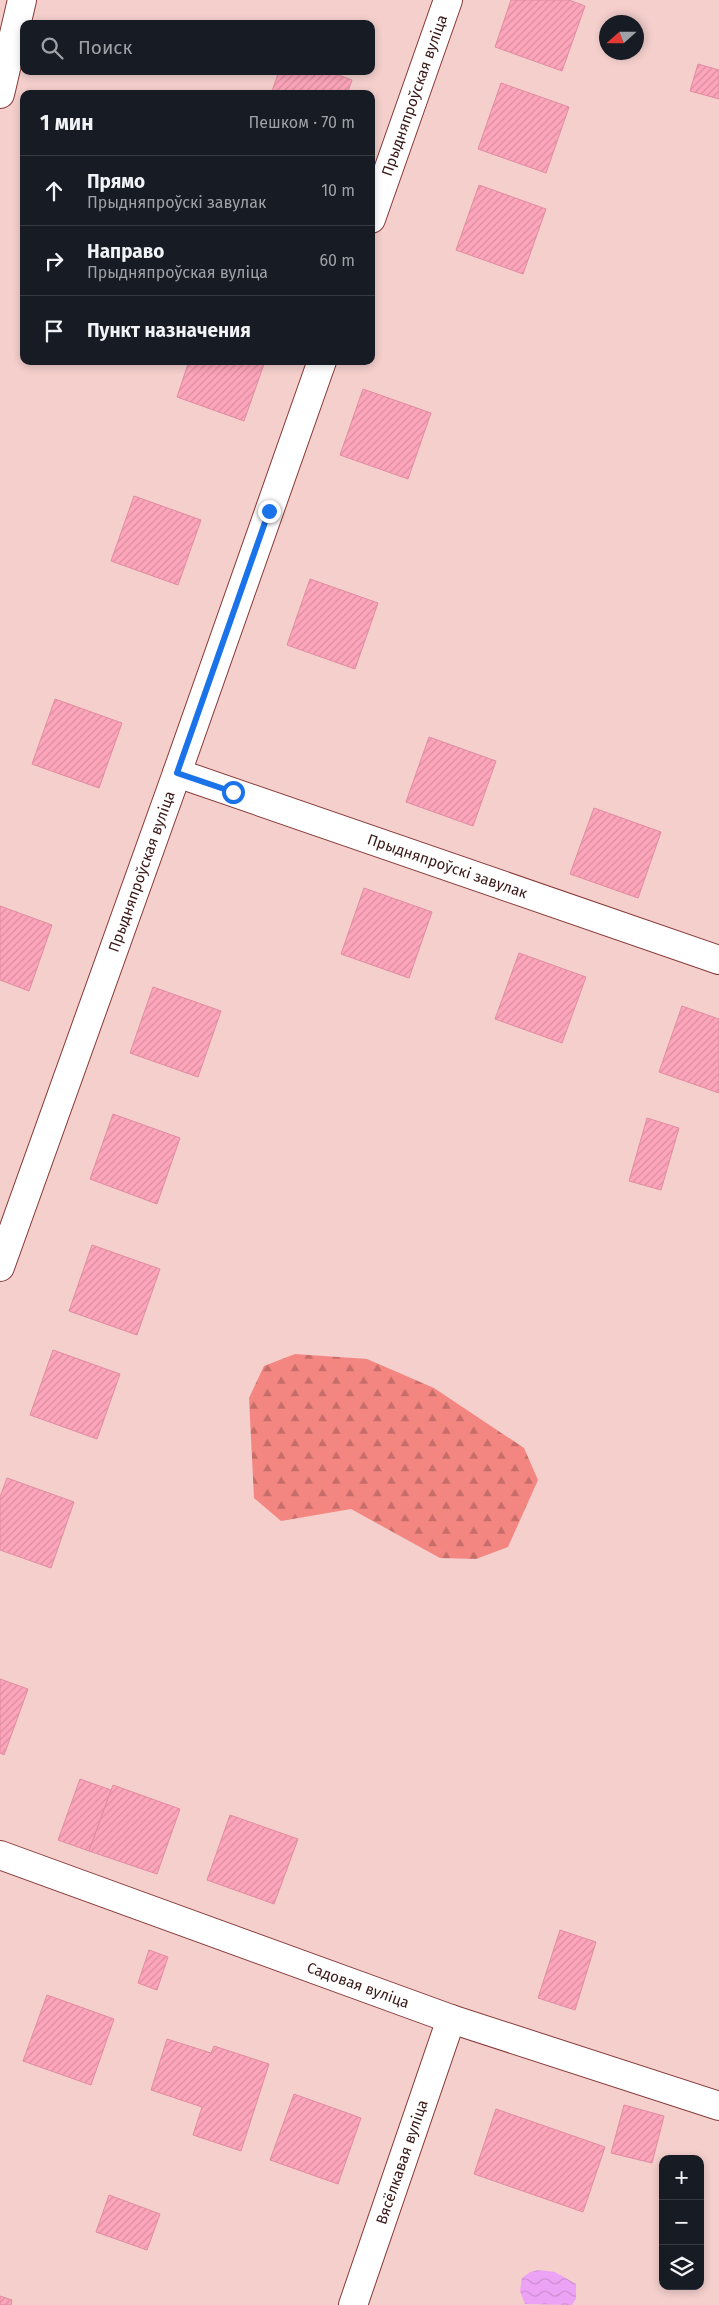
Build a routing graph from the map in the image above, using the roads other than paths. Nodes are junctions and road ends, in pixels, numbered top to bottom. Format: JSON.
{"nodes":[{"id":1,"x":22,"y":0,"type":"edge"},
{"id":2,"x":448,"y":0,"type":"edge"},
{"id":3,"x":0,"y":94,"type":"edge"},
{"id":4,"x":375,"y":208,"type":"edge"},
{"id":5,"x":321,"y":365,"type":"edge"},
{"id":6,"x":177,"y":773,"type":"junction"},
{"id":7,"x":719,"y":960,"type":"edge"},
{"id":8,"x":0,"y":1267,"type":"edge"},
{"id":9,"x":0,"y":1855,"type":"edge"},
{"id":10,"x":451,"y":2019,"type":"junction"},
{"id":11,"x":719,"y":2106,"type":"edge"},
{"id":12,"x":354,"y":2305,"type":"edge"}],
"edges":[{"from":1,"to":3,"type":"street"},
{"from":2,"to":4,"type":"street","name":"Прыдняпроўская вуліца"},
{"from":5,"to":6,"type":"street","name":"Прыдняпроўская вуліца"},
{"from":6,"to":7,"type":"street","name":"Прыдняпроўскі завулак"},
{"from":6,"to":8,"type":"street","name":"Прыдняпроўская вуліца"},
{"from":9,"to":10,"type":"street","name":"Садовая вуліца"},
{"from":10,"to":11,"type":"street","name":"Садовая вуліца"},
{"from":10,"to":12,"type":"street","name":"Вясёлкавая вуліца"}]}
